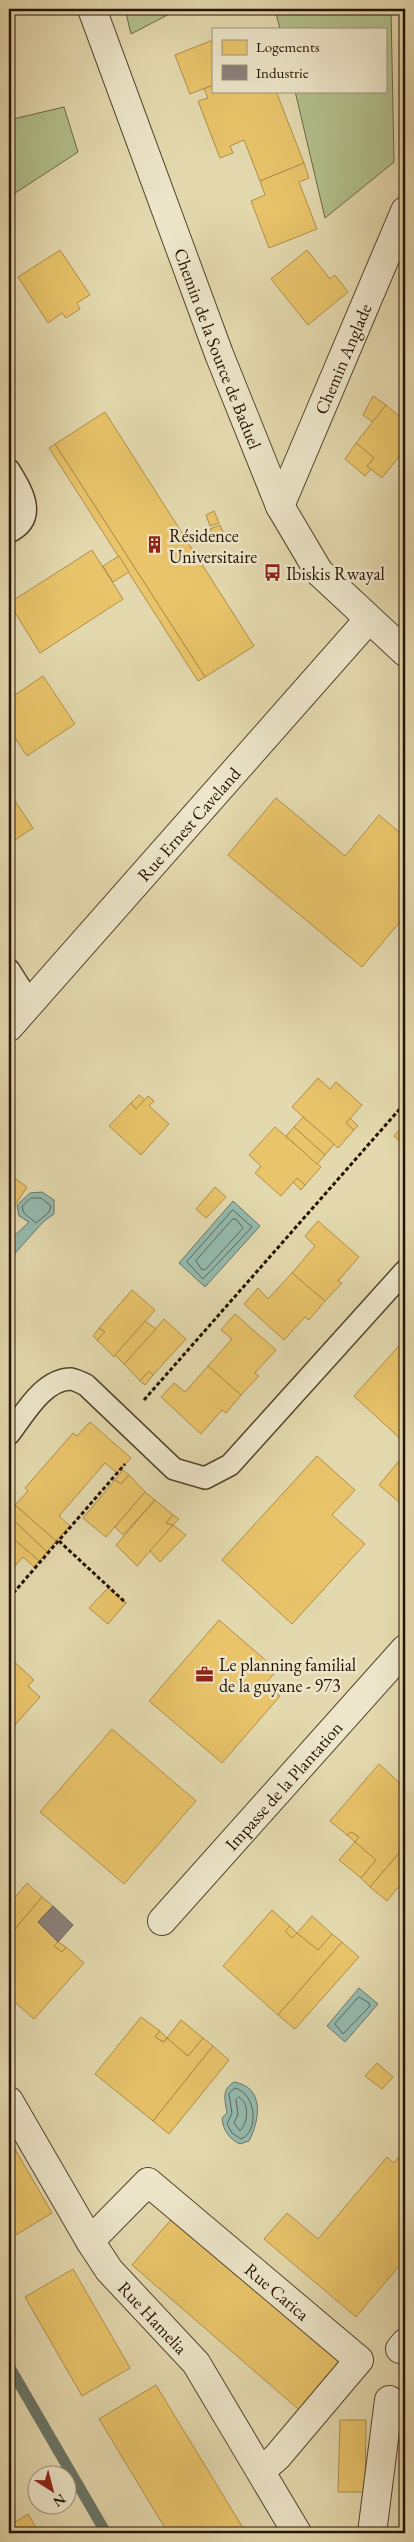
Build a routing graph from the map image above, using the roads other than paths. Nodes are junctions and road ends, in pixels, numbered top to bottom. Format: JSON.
{"nodes":[{"id":1,"x":92,"y":9,"type":"edge"},
{"id":2,"x":405,"y":211,"type":"edge"},
{"id":3,"x":9,"y":470,"type":"edge"},
{"id":4,"x":280,"y":506,"type":"junction"},
{"id":5,"x":9,"y":532,"type":"edge"},
{"id":6,"x":369,"y":620,"type":"junction"},
{"id":7,"x":405,"y":652,"type":"edge"},
{"id":8,"x":9,"y":970,"type":"edge"},
{"id":9,"x":30,"y":1004,"type":"junction"},
{"id":10,"x":9,"y":1027,"type":"edge"},
{"id":11,"x":405,"y":1271,"type":"edge"},
{"id":12,"x":9,"y":1434,"type":"edge"},
{"id":13,"x":405,"y":1649,"type":"edge"},
{"id":14,"x":162,"y":1921,"type":"dead end"},
{"id":15,"x":9,"y":2101,"type":"edge"},
{"id":16,"x":90,"y":2242,"type":"junction"},
{"id":17,"x":389,"y":2400,"type":"dead end"},
{"id":18,"x":262,"y":2470,"type":"junction"},
{"id":19,"x":297,"y":2533,"type":"edge"},
{"id":20,"x":372,"y":2533,"type":"edge"}],
"edges":[{"from":1,"to":4,"type":"street","name":"Chemin de la Source de Baduel"},
{"from":2,"to":4,"type":"street","name":"Chemin Anglade"},
{"from":3,"to":5,"type":"lane"},
{"from":4,"to":6,"type":"street","name":"Chemin de la Source de Baduel"},
{"from":6,"to":7,"type":"street","name":"Chemin de la Source de Baduel"},
{"from":6,"to":9,"type":"street","name":"Rue Ernest Caveland"},
{"from":8,"to":9,"type":"lane"},
{"from":9,"to":10,"type":"street","name":"Rue Ernest Caveland"},
{"from":11,"to":12,"type":"lane"},
{"from":13,"to":14,"type":"street","name":"Impasse de la Plantation"},
{"from":15,"to":16,"type":"street","name":"Rue Hamelia"},
{"from":16,"to":18,"type":"street","name":"Rue Hamelia"},
{"from":16,"to":18,"type":"street","name":"Rue Carica"},
{"from":17,"to":20,"type":"street"},
{"from":18,"to":19,"type":"street","name":"Rue Hamelia"}]}
